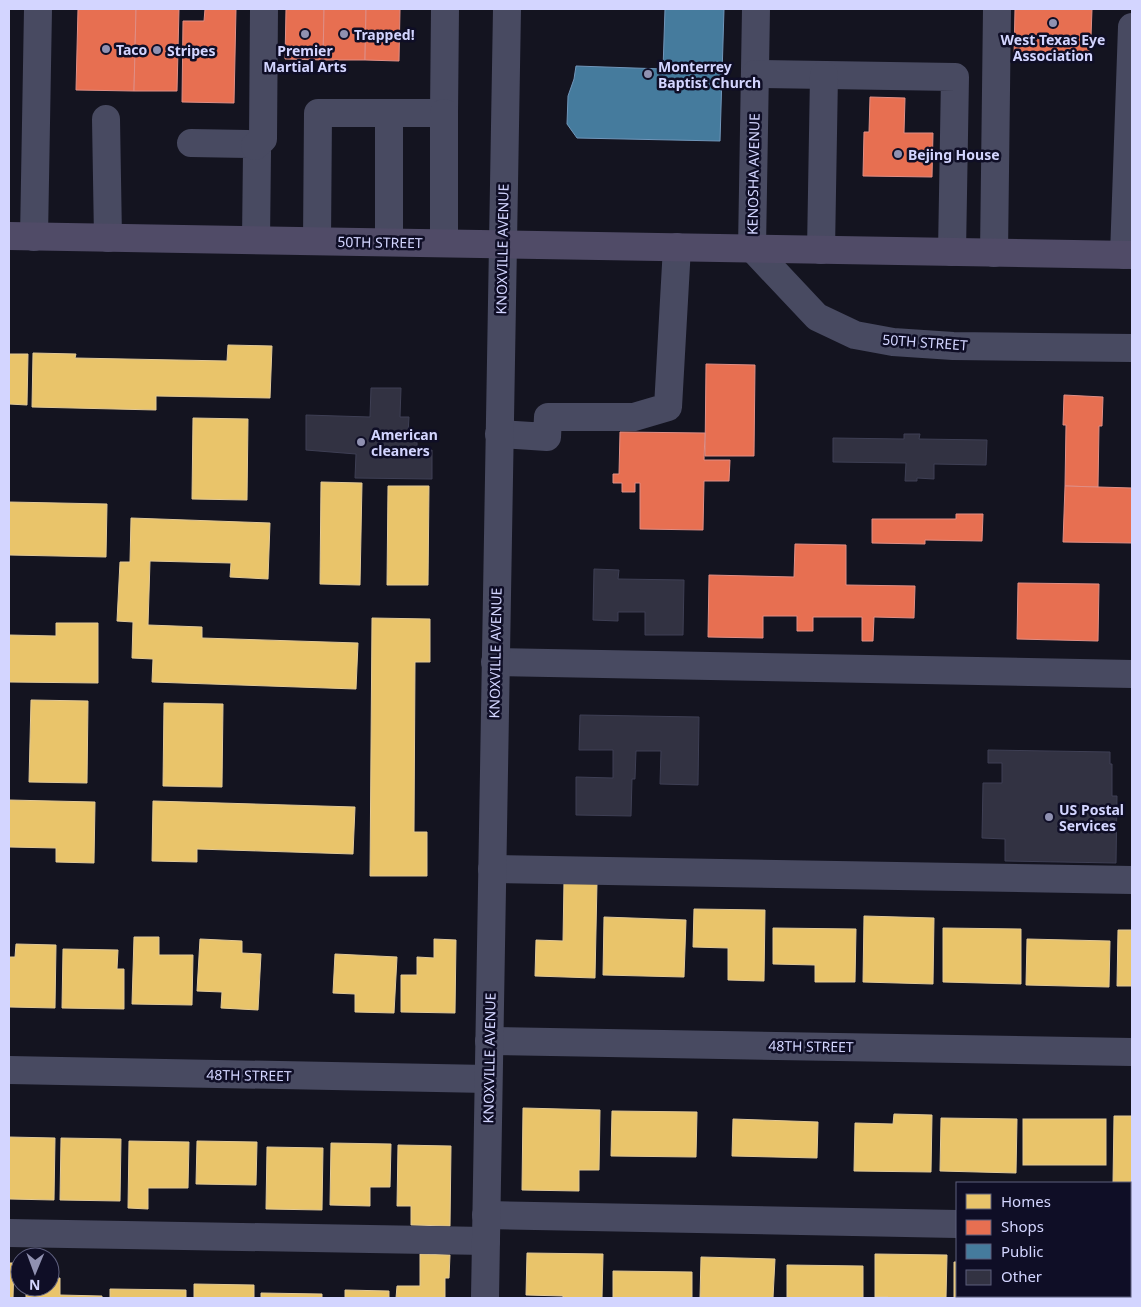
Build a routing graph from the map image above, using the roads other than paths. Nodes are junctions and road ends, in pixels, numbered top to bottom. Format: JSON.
{"nodes":[{"id":1,"x":38,"y":9,"type":"edge"},
{"id":2,"x":264,"y":9,"type":"edge"},
{"id":3,"x":445,"y":9,"type":"edge"},
{"id":4,"x":507,"y":9,"type":"edge"},
{"id":5,"x":756,"y":9,"type":"edge"},
{"id":6,"x":997,"y":9,"type":"edge"},
{"id":7,"x":1132,"y":27,"type":"edge"},
{"id":8,"x":755,"y":74,"type":"junction"},
{"id":9,"x":824,"y":75,"type":"junction"},
{"id":10,"x":389,"y":113,"type":"junction"},
{"id":11,"x":444,"y":113,"type":"junction"},
{"id":12,"x":106,"y":119,"type":"dead end"},
{"id":13,"x":191,"y":143,"type":"dead end"},
{"id":14,"x":255,"y":146,"type":"junction"},
{"id":15,"x":1130,"y":164,"type":"edge"},
{"id":16,"x":21,"y":236,"type":"edge"},
{"id":17,"x":108,"y":238,"type":"junction"},
{"id":18,"x":256,"y":240,"type":"junction"},
{"id":19,"x":317,"y":241,"type":"junction"},
{"id":20,"x":389,"y":242,"type":"junction"},
{"id":21,"x":444,"y":243,"type":"junction"},
{"id":22,"x":502,"y":244,"type":"junction"},
{"id":23,"x":677,"y":247,"type":"junction"},
{"id":24,"x":752,"y":248,"type":"junction"},
{"id":25,"x":821,"y":250,"type":"junction"},
{"id":26,"x":952,"y":252,"type":"junction"},
{"id":27,"x":994,"y":253,"type":"junction"},
{"id":28,"x":1128,"y":255,"type":"edge"},
{"id":29,"x":1132,"y":348,"type":"edge"},
{"id":30,"x":498,"y":434,"type":"junction"},
{"id":31,"x":495,"y":662,"type":"junction"},
{"id":32,"x":1132,"y":674,"type":"edge"},
{"id":33,"x":492,"y":870,"type":"junction"},
{"id":34,"x":1132,"y":880,"type":"edge"},
{"id":35,"x":489,"y":1041,"type":"junction"},
{"id":36,"x":1132,"y":1052,"type":"edge"},
{"id":37,"x":9,"y":1070,"type":"edge"},
{"id":38,"x":488,"y":1080,"type":"junction"},
{"id":39,"x":956,"y":1224,"type":"edge"},
{"id":40,"x":486,"y":1228,"type":"junction"},
{"id":41,"x":9,"y":1233,"type":"edge"},
{"id":42,"x":485,"y":1298,"type":"edge"}],
"edges":[{"from":1,"to":16,"type":"street"},
{"from":2,"to":14,"type":"street"},
{"from":3,"to":11,"type":"street"},
{"from":4,"to":22,"type":"street","name":"KNOXVILLE AVENUE"},
{"from":5,"to":8,"type":"street","name":"KENOSHA AVENUE"},
{"from":6,"to":27,"type":"street"},
{"from":7,"to":15,"type":"street"},
{"from":8,"to":9,"type":"street"},
{"from":8,"to":24,"type":"street","name":"KENOSHA AVENUE"},
{"from":9,"to":25,"type":"street"},
{"from":9,"to":26,"type":"street"},
{"from":10,"to":11,"type":"street"},
{"from":10,"to":19,"type":"street"},
{"from":10,"to":20,"type":"street"},
{"from":11,"to":21,"type":"street"},
{"from":12,"to":17,"type":"street"},
{"from":13,"to":14,"type":"street"},
{"from":14,"to":18,"type":"street"},
{"from":15,"to":28,"type":"street"},
{"from":16,"to":17,"type":"main road","name":"50TH STREET"},
{"from":17,"to":18,"type":"main road","name":"50TH STREET"},
{"from":18,"to":19,"type":"main road","name":"50TH STREET"},
{"from":19,"to":20,"type":"main road","name":"50TH STREET"},
{"from":20,"to":21,"type":"main road","name":"50TH STREET"},
{"from":21,"to":22,"type":"main road","name":"50TH STREET"},
{"from":22,"to":23,"type":"main road","name":"50TH STREET"},
{"from":22,"to":30,"type":"street","name":"KNOXVILLE AVENUE"},
{"from":23,"to":24,"type":"main road","name":"50TH STREET"},
{"from":23,"to":30,"type":"street"},
{"from":24,"to":25,"type":"main road","name":"50TH STREET"},
{"from":24,"to":29,"type":"street","name":"50TH STREET"},
{"from":25,"to":26,"type":"main road","name":"50TH STREET"},
{"from":26,"to":27,"type":"main road","name":"50TH STREET"},
{"from":27,"to":28,"type":"main road","name":"50TH STREET"},
{"from":30,"to":31,"type":"street","name":"KNOXVILLE AVENUE"},
{"from":31,"to":32,"type":"street"},
{"from":31,"to":33,"type":"street","name":"KNOXVILLE AVENUE"},
{"from":33,"to":34,"type":"street"},
{"from":33,"to":35,"type":"street","name":"KNOXVILLE AVENUE"},
{"from":35,"to":36,"type":"street","name":"48TH STREET"},
{"from":35,"to":38,"type":"street","name":"KNOXVILLE AVENUE"},
{"from":37,"to":38,"type":"street","name":"48TH STREET"},
{"from":38,"to":40,"type":"street","name":"KNOXVILLE AVENUE"},
{"from":39,"to":40,"type":"street"},
{"from":40,"to":41,"type":"street"},
{"from":40,"to":42,"type":"street","name":"KNOXVILLE AVENUE"}]}
